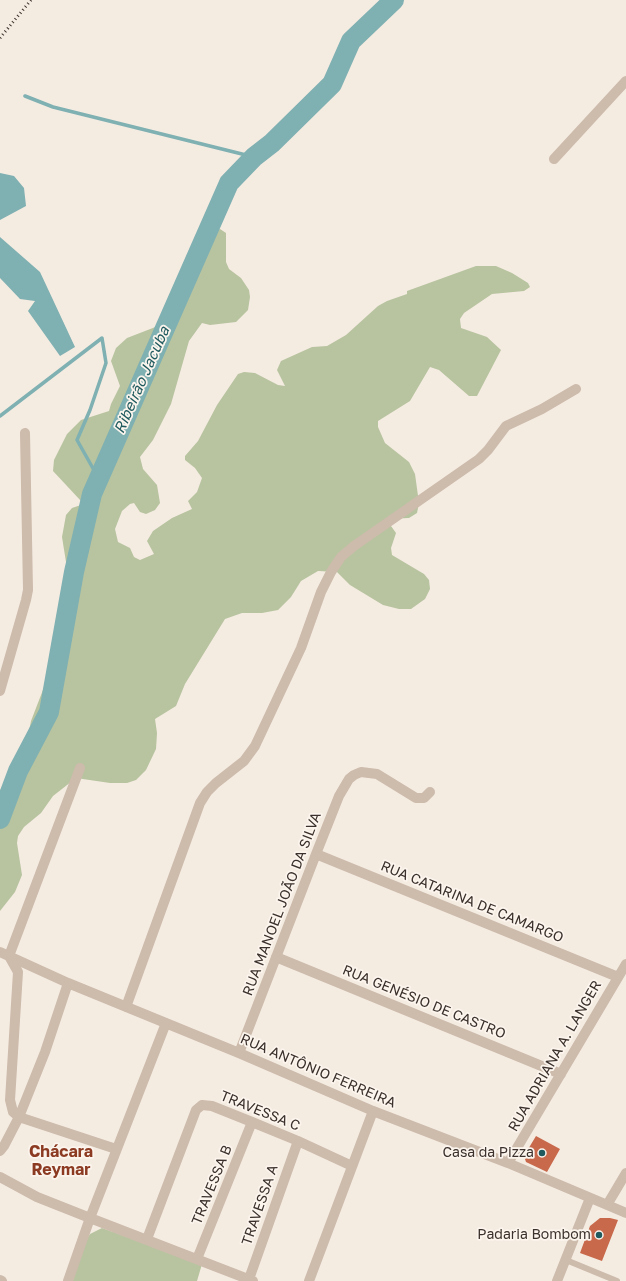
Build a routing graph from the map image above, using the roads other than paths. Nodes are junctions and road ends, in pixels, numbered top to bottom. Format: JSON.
{"nodes":[{"id":1,"x":626,"y":80,"type":"edge"},
{"id":2,"x":554,"y":159,"type":"dead end"},
{"id":3,"x":576,"y":389,"type":"dead end"},
{"id":4,"x":25,"y":433,"type":"dead end"},
{"id":5,"x":0,"y":691,"type":"edge"},
{"id":6,"x":80,"y":768,"type":"dead end"},
{"id":7,"x":430,"y":792,"type":"dead end"},
{"id":8,"x":316,"y":854,"type":"junction"},
{"id":9,"x":5,"y":954,"type":"edge"},
{"id":10,"x":276,"y":957,"type":"junction"},
{"id":11,"x":626,"y":964,"type":"edge"},
{"id":12,"x":618,"y":977,"type":"junction"},
{"id":13,"x":68,"y":983,"type":"junction"},
{"id":14,"x":126,"y":1007,"type":"junction"},
{"id":15,"x":166,"y":1023,"type":"junction"},
{"id":16,"x":239,"y":1053,"type":"junction"},
{"id":17,"x":562,"y":1074,"type":"junction"},
{"id":18,"x":373,"y":1110,"type":"junction"},
{"id":19,"x":19,"y":1117,"type":"junction"},
{"id":20,"x":252,"y":1122,"type":"junction"},
{"id":21,"x":298,"y":1141,"type":"junction"},
{"id":22,"x":116,"y":1150,"type":"junction"},
{"id":23,"x":0,"y":1152,"type":"edge"},
{"id":24,"x":508,"y":1163,"type":"junction"},
{"id":25,"x":352,"y":1166,"type":"junction"},
{"id":26,"x":626,"y":1173,"type":"edge"},
{"id":27,"x":0,"y":1178,"type":"edge"},
{"id":28,"x":590,"y":1198,"type":"junction"},
{"id":29,"x":607,"y":1205,"type":"junction"},
{"id":30,"x":626,"y":1213,"type":"edge"},
{"id":31,"x":90,"y":1218,"type":"junction"},
{"id":32,"x":146,"y":1239,"type":"junction"},
{"id":33,"x":197,"y":1259,"type":"junction"},
{"id":34,"x":566,"y":1260,"type":"junction"},
{"id":35,"x":251,"y":1280,"type":"edge"},
{"id":36,"x":68,"y":1281,"type":"edge"},
{"id":37,"x":309,"y":1281,"type":"edge"},
{"id":38,"x":556,"y":1281,"type":"edge"},
{"id":39,"x":617,"y":1281,"type":"edge"}],
"edges":[{"from":1,"to":2,"type":"street"},
{"from":3,"to":14,"type":"street"},
{"from":4,"to":5,"type":"street"},
{"from":6,"to":9,"type":"street"},
{"from":7,"to":8,"type":"street","name":"RUA MANOEL JOÃO DA SILVA"},
{"from":8,"to":10,"type":"street","name":"RUA MANOEL JOÃO DA SILVA"},
{"from":8,"to":12,"type":"street","name":"RUA CATARINA DE CAMARGO"},
{"from":9,"to":13,"type":"street","name":"RUA ANTÔNIO FERREIRA"},
{"from":9,"to":19,"type":"street"},
{"from":10,"to":16,"type":"street","name":"RUA MANOEL JOÃO DA SILVA"},
{"from":10,"to":17,"type":"street","name":"RUA GENÉSIO DE CASTRO"},
{"from":11,"to":12,"type":"street","name":"RUA ADRIANA A. LANGER"},
{"from":12,"to":17,"type":"street","name":"RUA ADRIANA A. LANGER"},
{"from":13,"to":14,"type":"street","name":"RUA ANTÔNIO FERREIRA"},
{"from":13,"to":19,"type":"street"},
{"from":14,"to":15,"type":"street","name":"RUA ANTÔNIO FERREIRA"},
{"from":15,"to":16,"type":"street","name":"RUA ANTÔNIO FERREIRA"},
{"from":15,"to":22,"type":"street"},
{"from":16,"to":18,"type":"street","name":"RUA ANTÔNIO FERREIRA"},
{"from":17,"to":24,"type":"street","name":"RUA ADRIANA A. LANGER"},
{"from":18,"to":24,"type":"street","name":"RUA ANTÔNIO FERREIRA"},
{"from":18,"to":25,"type":"street"},
{"from":19,"to":22,"type":"street"},
{"from":19,"to":23,"type":"street"},
{"from":20,"to":21,"type":"street","name":"TRAVESSA C"},
{"from":20,"to":32,"type":"street","name":"TRAVESSA C"},
{"from":20,"to":33,"type":"street","name":"TRAVESSA B"},
{"from":21,"to":25,"type":"street","name":"TRAVESSA C"},
{"from":21,"to":35,"type":"street","name":"TRAVESSA A"},
{"from":22,"to":31,"type":"street"},
{"from":24,"to":28,"type":"street","name":"RUA ANTÔNIO FERREIRA"},
{"from":25,"to":37,"type":"street"},
{"from":26,"to":29,"type":"street"},
{"from":27,"to":31,"type":"street"},
{"from":28,"to":29,"type":"street","name":"RUA ANTÔNIO FERREIRA"},
{"from":28,"to":34,"type":"street"},
{"from":29,"to":30,"type":"street","name":"RUA ANTÔNIO FERREIRA"},
{"from":31,"to":32,"type":"street"},
{"from":31,"to":36,"type":"street"},
{"from":32,"to":33,"type":"street"},
{"from":33,"to":35,"type":"street"},
{"from":34,"to":38,"type":"street"},
{"from":34,"to":39,"type":"lane"}]}
